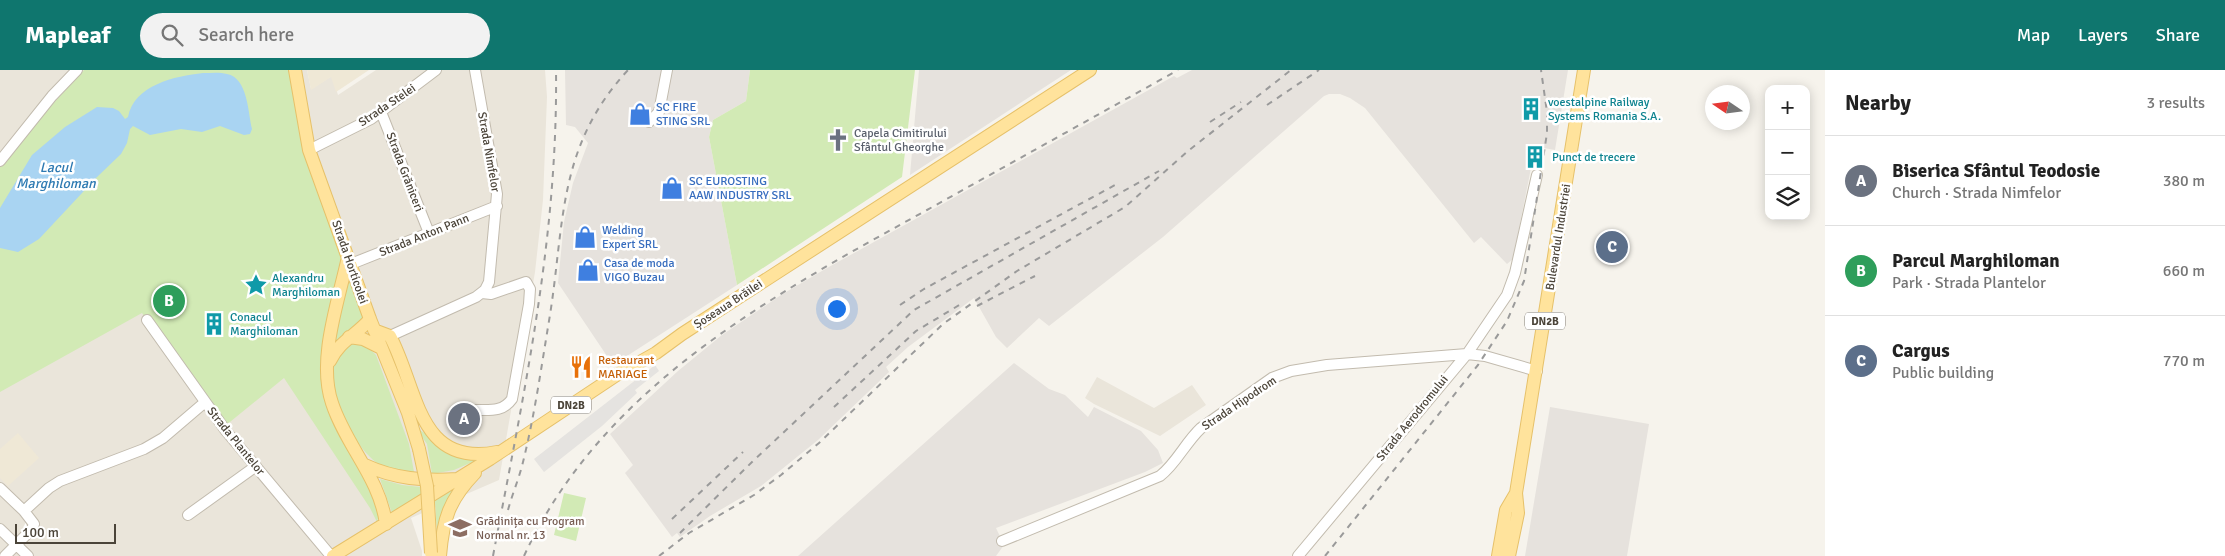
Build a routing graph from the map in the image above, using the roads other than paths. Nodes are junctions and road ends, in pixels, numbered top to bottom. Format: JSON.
{"nodes":[{"id":1,"x":77,"y":70,"type":"edge"},
{"id":2,"x":295,"y":70,"type":"edge"},
{"id":3,"x":436,"y":70,"type":"edge"},
{"id":4,"x":474,"y":70,"type":"edge"},
{"id":5,"x":667,"y":70,"type":"edge"},
{"id":6,"x":1090,"y":70,"type":"edge"},
{"id":7,"x":1584,"y":70,"type":"edge"},
{"id":8,"x":382,"y":112,"type":"junction"},
{"id":9,"x":649,"y":122,"type":"dead end"},
{"id":10,"x":310,"y":150,"type":"junction"},
{"id":11,"x":0,"y":161,"type":"edge"},
{"id":12,"x":1536,"y":175,"type":"dead end"},
{"id":13,"x":497,"y":206,"type":"junction"},
{"id":14,"x":429,"y":233,"type":"junction"},
{"id":15,"x":350,"y":260,"type":"junction"},
{"id":16,"x":356,"y":280,"type":"junction"},
{"id":17,"x":341,"y":290,"type":"junction"},
{"id":18,"x":482,"y":293,"type":"junction"},
{"id":19,"x":147,"y":320,"type":"dead end"},
{"id":20,"x":372,"y":324,"type":"junction"},
{"id":21,"x":390,"y":336,"type":"junction"},
{"id":22,"x":350,"y":337,"type":"junction"},
{"id":23,"x":381,"y":348,"type":"junction"},
{"id":24,"x":1467,"y":354,"type":"junction"},
{"id":25,"x":328,"y":365,"type":"junction"},
{"id":26,"x":1537,"y":372,"type":"junction"},
{"id":27,"x":204,"y":403,"type":"junction"},
{"id":28,"x":476,"y":410,"type":"dead end"},
{"id":29,"x":502,"y":451,"type":"junction"},
{"id":30,"x":365,"y":465,"type":"junction"},
{"id":31,"x":256,"y":466,"type":"junction"},
{"id":32,"x":459,"y":478,"type":"junction"},
{"id":33,"x":0,"y":488,"type":"edge"},
{"id":34,"x":1516,"y":493,"type":"junction"},
{"id":35,"x":24,"y":511,"type":"junction"},
{"id":36,"x":188,"y":516,"type":"dead end"},
{"id":37,"x":386,"y":524,"type":"junction"},
{"id":38,"x":0,"y":528,"type":"edge"},
{"id":39,"x":1002,"y":541,"type":"dead end"},
{"id":40,"x":17,"y":544,"type":"junction"},
{"id":41,"x":434,"y":555,"type":"edge"},
{"id":42,"x":5,"y":556,"type":"edge"},
{"id":43,"x":28,"y":556,"type":"edge"},
{"id":44,"x":332,"y":556,"type":"edge"},
{"id":45,"x":1298,"y":556,"type":"edge"},
{"id":46,"x":1498,"y":556,"type":"edge"},
{"id":47,"x":1509,"y":556,"type":"edge"}],
"edges":[{"from":1,"to":11,"type":"street"},
{"from":2,"to":10,"type":"main road","name":"Strada Horticolei"},
{"from":3,"to":8,"type":"street","name":"Strada Stelei"},
{"from":4,"to":13,"type":"street","name":"Strada Nimfelor"},
{"from":5,"to":9,"type":"street"},
{"from":6,"to":29,"type":"main road","name":"Șoseaua Brăilei","number":"DN2B"},
{"from":7,"to":26,"type":"main road","name":"Bulevardul Industriei","number":"DN2B"},
{"from":8,"to":10,"type":"street","name":"Strada Stelei"},
{"from":8,"to":14,"type":"street","name":"Strada Grăniceri"},
{"from":10,"to":15,"type":"main road","name":"Strada Horticolei"},
{"from":12,"to":24,"type":"street","name":"Strada Aerodromului"},
{"from":13,"to":14,"type":"street","name":"Strada Anton Pann"},
{"from":13,"to":18,"type":"street","name":"Strada Nimfelor"},
{"from":14,"to":15,"type":"street","name":"Strada Anton Pann"},
{"from":15,"to":16,"type":"main road","name":"Strada Horticolei"},
{"from":15,"to":17,"type":"main road"},
{"from":16,"to":17,"type":"main road"},
{"from":16,"to":20,"type":"main road","name":"Strada Horticolei"},
{"from":17,"to":25,"type":"main road"},
{"from":18,"to":21,"type":"street"},
{"from":18,"to":28,"type":"street"},
{"from":19,"to":27,"type":"street","name":"Strada Plantelor"},
{"from":20,"to":21,"type":"main road"},
{"from":20,"to":22,"type":"main road"},
{"from":20,"to":23,"type":"main road","name":"Strada Horticolei"},
{"from":21,"to":29,"type":"main road"},
{"from":22,"to":23,"type":"main road"},
{"from":22,"to":25,"type":"main road"},
{"from":23,"to":41,"type":"main road","name":"Strada Horticolei","bridge":true},
{"from":24,"to":26,"type":"street","name":"Strada Hipodrom"},
{"from":24,"to":39,"type":"street","name":"Strada Hipodrom"},
{"from":24,"to":45,"type":"street","name":"Strada Aerodromului"},
{"from":25,"to":30,"type":"main road"},
{"from":26,"to":34,"type":"main road","name":"Bulevardul Industriei","number":"DN2B"},
{"from":27,"to":31,"type":"street","name":"Strada Plantelor"},
{"from":27,"to":35,"type":"street"},
{"from":29,"to":32,"type":"main road","name":"Șoseaua Brăilei","number":"DN2B"},
{"from":29,"to":41,"type":"main road"},
{"from":30,"to":32,"type":"main road"},
{"from":30,"to":37,"type":"main road"},
{"from":31,"to":36,"type":"street"},
{"from":31,"to":44,"type":"street","name":"Strada Plantelor"},
{"from":32,"to":37,"type":"main road","name":"Șoseaua Brăilei"},
{"from":33,"to":35,"type":"street"},
{"from":34,"to":46,"type":"main road","name":"Bulevardul Industriei","number":"DN2B"},
{"from":34,"to":47,"type":"main road","name":"Bulevardul Industriei","number":"DN2B"},
{"from":35,"to":40,"type":"street"},
{"from":37,"to":44,"type":"main road","name":"Șoseaua Brăilei"},
{"from":38,"to":40,"type":"street"},
{"from":40,"to":42,"type":"street"},
{"from":40,"to":43,"type":"street"}]}
